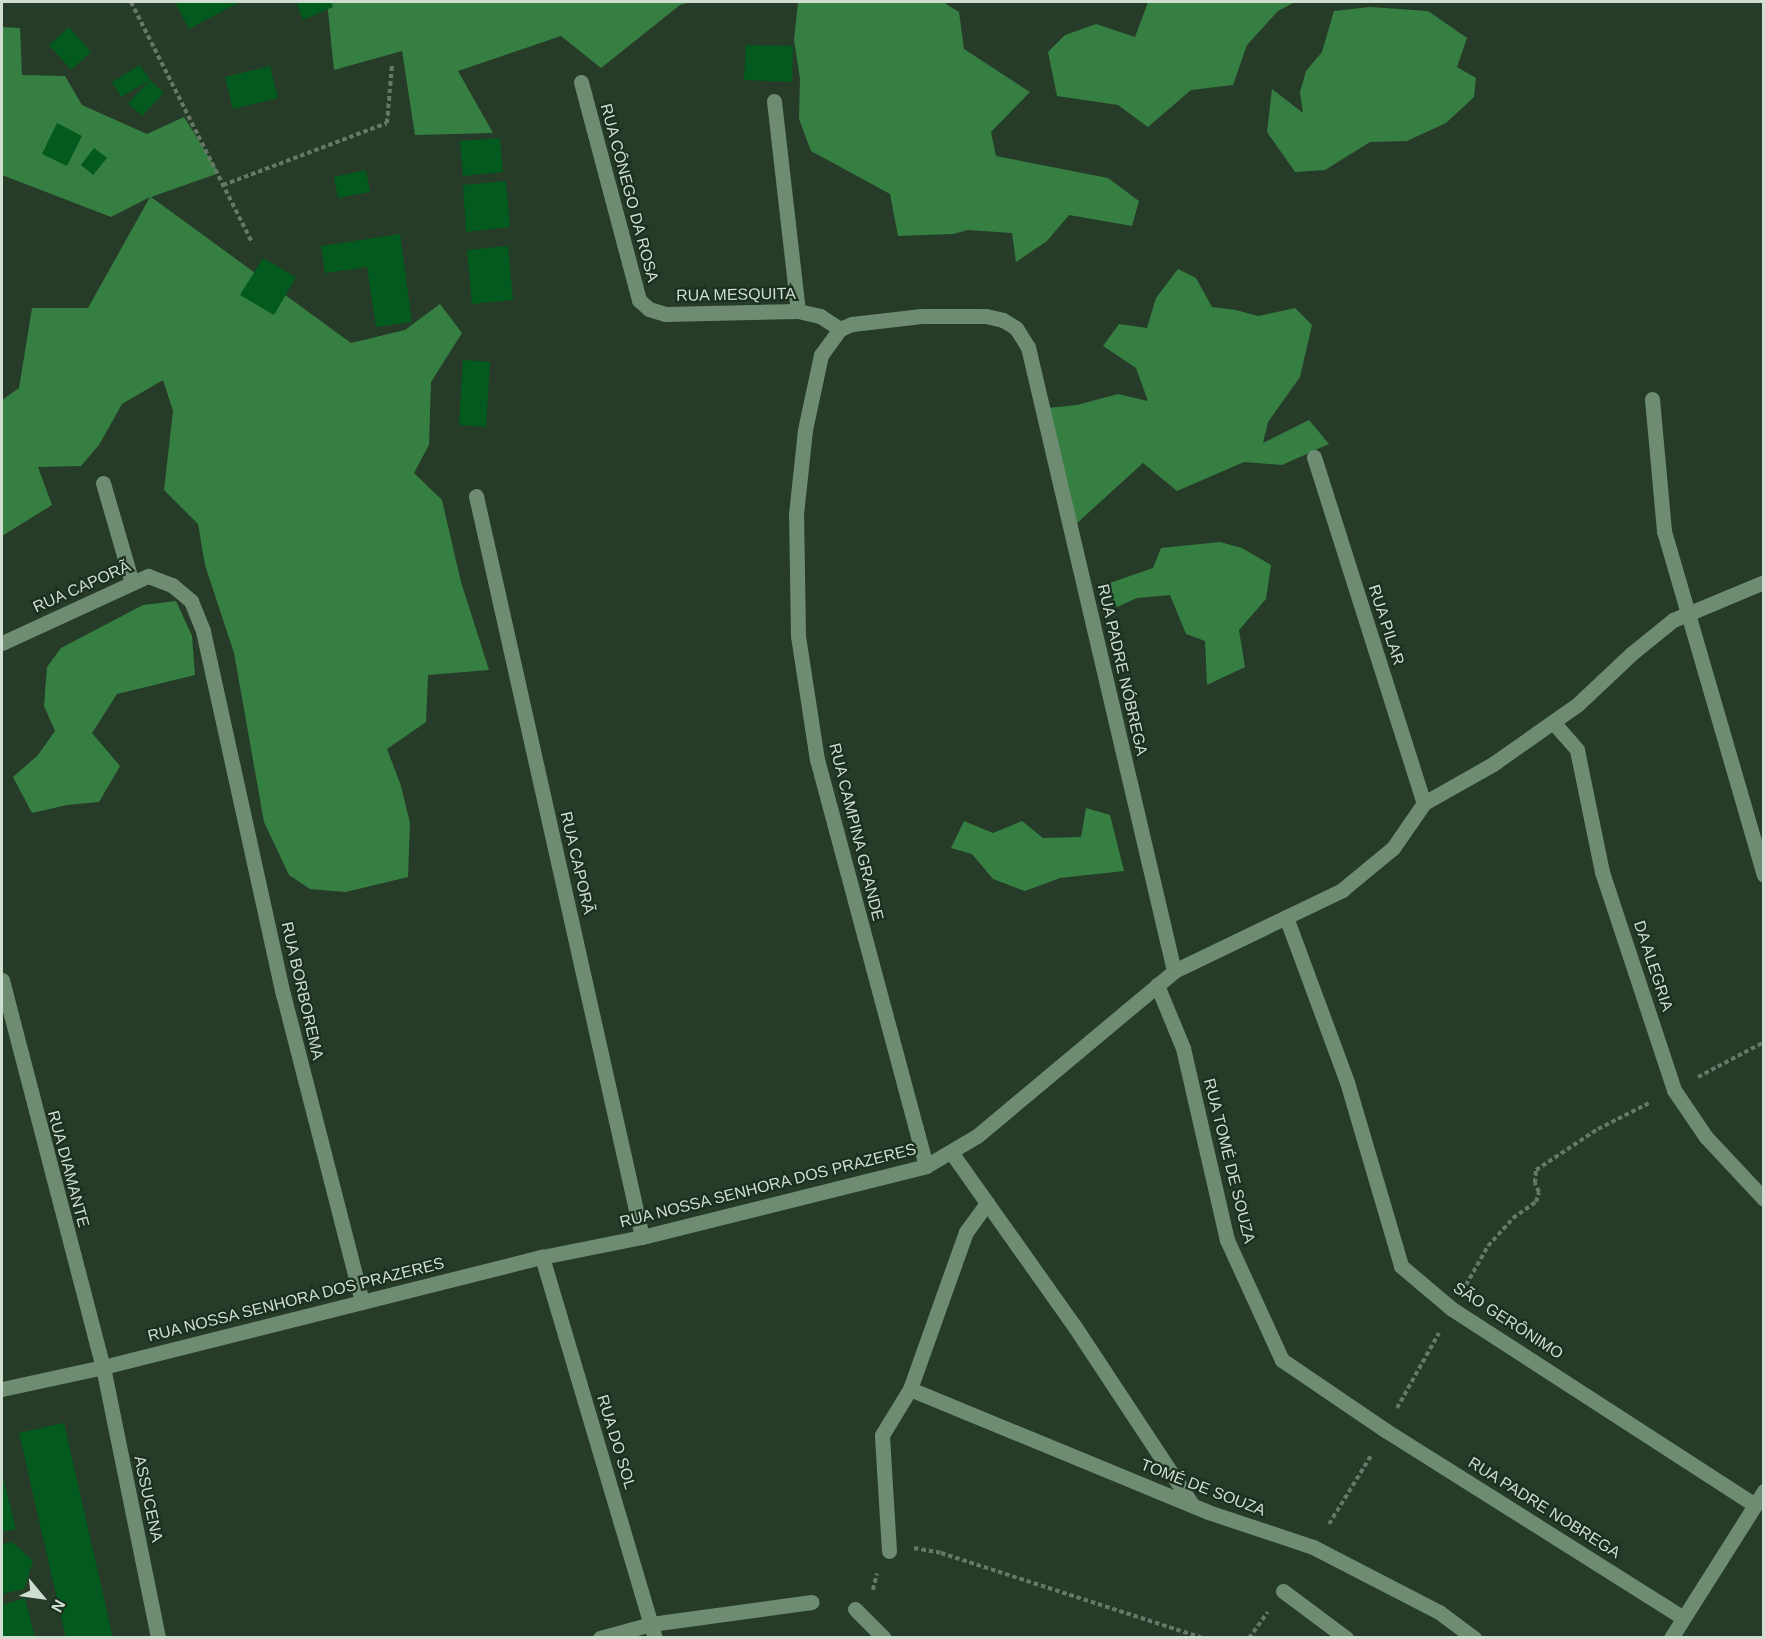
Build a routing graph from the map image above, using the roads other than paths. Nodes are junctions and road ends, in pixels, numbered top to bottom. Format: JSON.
{"nodes":[{"id":1,"x":581,"y":82,"type":"dead end"},
{"id":2,"x":774,"y":101,"type":"dead end"},
{"id":3,"x":649,"y":309,"type":"joint"},
{"id":4,"x":798,"y":311,"type":"junction"},
{"id":5,"x":840,"y":329,"type":"junction"},
{"id":6,"x":1652,"y":399,"type":"dead end"},
{"id":7,"x":1314,"y":458,"type":"dead end"},
{"id":8,"x":103,"y":483,"type":"dead end"},
{"id":9,"x":476,"y":496,"type":"dead end"},
{"id":10,"x":1764,"y":582,"type":"edge"},
{"id":11,"x":132,"y":583,"type":"junction"},
{"id":12,"x":1690,"y":613,"type":"junction"},
{"id":13,"x":2,"y":643,"type":"edge"},
{"id":14,"x":215,"y":687,"type":"joint"},
{"id":15,"x":1553,"y":722,"type":"junction"},
{"id":16,"x":1424,"y":803,"type":"junction"},
{"id":17,"x":1764,"y":875,"type":"edge"},
{"id":18,"x":1286,"y":917,"type":"junction"},
{"id":19,"x":1174,"y":970,"type":"junction"},
{"id":20,"x":2,"y":980,"type":"edge"},
{"id":21,"x":1157,"y":985,"type":"junction"},
{"id":22,"x":951,"y":1152,"type":"junction"},
{"id":23,"x":926,"y":1166,"type":"junction"},
{"id":24,"x":1764,"y":1199,"type":"edge"},
{"id":25,"x":987,"y":1203,"type":"junction"},
{"id":26,"x":642,"y":1237,"type":"junction"},
{"id":27,"x":542,"y":1257,"type":"junction"},
{"id":28,"x":362,"y":1302,"type":"junction"},
{"id":29,"x":102,"y":1367,"type":"junction"},
{"id":30,"x":2,"y":1389,"type":"edge"},
{"id":31,"x":910,"y":1389,"type":"junction"},
{"id":32,"x":1385,"y":1430,"type":"joint"},
{"id":33,"x":1764,"y":1491,"type":"edge"},
{"id":34,"x":1755,"y":1504,"type":"junction"},
{"id":35,"x":1193,"y":1506,"type":"junction"},
{"id":36,"x":889,"y":1551,"type":"road end"},
{"id":37,"x":1283,"y":1591,"type":"road end"},
{"id":38,"x":811,"y":1602,"type":"dead end"},
{"id":39,"x":855,"y":1609,"type":"road end"},
{"id":40,"x":1683,"y":1618,"type":"junction"},
{"id":41,"x":653,"y":1631,"type":"edge"},
{"id":42,"x":158,"y":1638,"type":"edge"},
{"id":43,"x":600,"y":1638,"type":"edge"},
{"id":44,"x":884,"y":1638,"type":"edge"},
{"id":45,"x":1346,"y":1638,"type":"edge"},
{"id":46,"x":1474,"y":1638,"type":"edge"},
{"id":47,"x":1671,"y":1638,"type":"edge"}],
"edges":[{"from":1,"to":3,"type":"street","name":"RUA CÔNEGO DA ROSA"},
{"from":2,"to":4,"type":"street"},
{"from":3,"to":4,"type":"street","name":"RUA MESQUITA"},
{"from":4,"to":5,"type":"street","name":"RUA MESQUITA"},
{"from":5,"to":19,"type":"street","name":"RUA PADRE NÓBREGA"},
{"from":5,"to":23,"type":"street","name":"RUA CAMPINA GRANDE"},
{"from":6,"to":12,"type":"street"},
{"from":7,"to":16,"type":"street","name":"RUA PILAR"},
{"from":8,"to":11,"type":"street"},
{"from":9,"to":26,"type":"street","name":"RUA CAPORÃ"},
{"from":10,"to":12,"type":"street","name":"RUA NOSSA SENHORA DOS PRAZERES"},
{"from":11,"to":13,"type":"street","name":"RUA CAPORÃ"},
{"from":11,"to":14,"type":"street","name":"RUA CAPORÃ"},
{"from":12,"to":15,"type":"street","name":"RUA NOSSA SENHORA DOS PRAZERES"},
{"from":12,"to":17,"type":"street"},
{"from":14,"to":28,"type":"street","name":"RUA BORBOREMA"},
{"from":15,"to":16,"type":"street","name":"RUA NOSSA SENHORA DOS PRAZERES"},
{"from":15,"to":24,"type":"street","name":"DA ALEGRIA"},
{"from":16,"to":18,"type":"street","name":"RUA NOSSA SENHORA DOS PRAZERES"},
{"from":18,"to":19,"type":"street","name":"RUA NOSSA SENHORA DOS PRAZERES"},
{"from":18,"to":34,"type":"street","name":"SÃO GERÔNIMO"},
{"from":19,"to":21,"type":"street","name":"RUA NOSSA SENHORA DOS PRAZERES"},
{"from":20,"to":29,"type":"street","name":"RUA DIAMANTE"},
{"from":21,"to":22,"type":"street","name":"RUA NOSSA SENHORA DOS PRAZERES"},
{"from":21,"to":32,"type":"street","name":"RUA TOMÉ DE SOUZA"},
{"from":22,"to":23,"type":"street","name":"RUA NOSSA SENHORA DOS PRAZERES"},
{"from":22,"to":25,"type":"street"},
{"from":23,"to":26,"type":"street","name":"RUA NOSSA SENHORA DOS PRAZERES"},
{"from":25,"to":31,"type":"street"},
{"from":25,"to":35,"type":"street"},
{"from":26,"to":27,"type":"street","name":"RUA NOSSA SENHORA DOS PRAZERES"},
{"from":27,"to":28,"type":"street","name":"RUA NOSSA SENHORA DOS PRAZERES"},
{"from":27,"to":41,"type":"street","name":"RUA DO SOL"},
{"from":28,"to":29,"type":"street","name":"RUA NOSSA SENHORA DOS PRAZERES"},
{"from":29,"to":30,"type":"street","name":"RUA NOSSA SENHORA DOS PRAZERES"},
{"from":29,"to":42,"type":"street","name":"ASSUCENA"},
{"from":31,"to":35,"type":"street","name":"TOMÉ DE SOUZA"},
{"from":31,"to":36,"type":"street"},
{"from":32,"to":40,"type":"street","name":"RUA PADRE NOBREGA"},
{"from":33,"to":34,"type":"street"},
{"from":34,"to":40,"type":"street"},
{"from":35,"to":46,"type":"street","name":"TOMÉ DE SOUZA"},
{"from":37,"to":45,"type":"street"},
{"from":38,"to":41,"type":"street"},
{"from":39,"to":44,"type":"street"},
{"from":40,"to":47,"type":"street"},
{"from":41,"to":43,"type":"street"}]}
